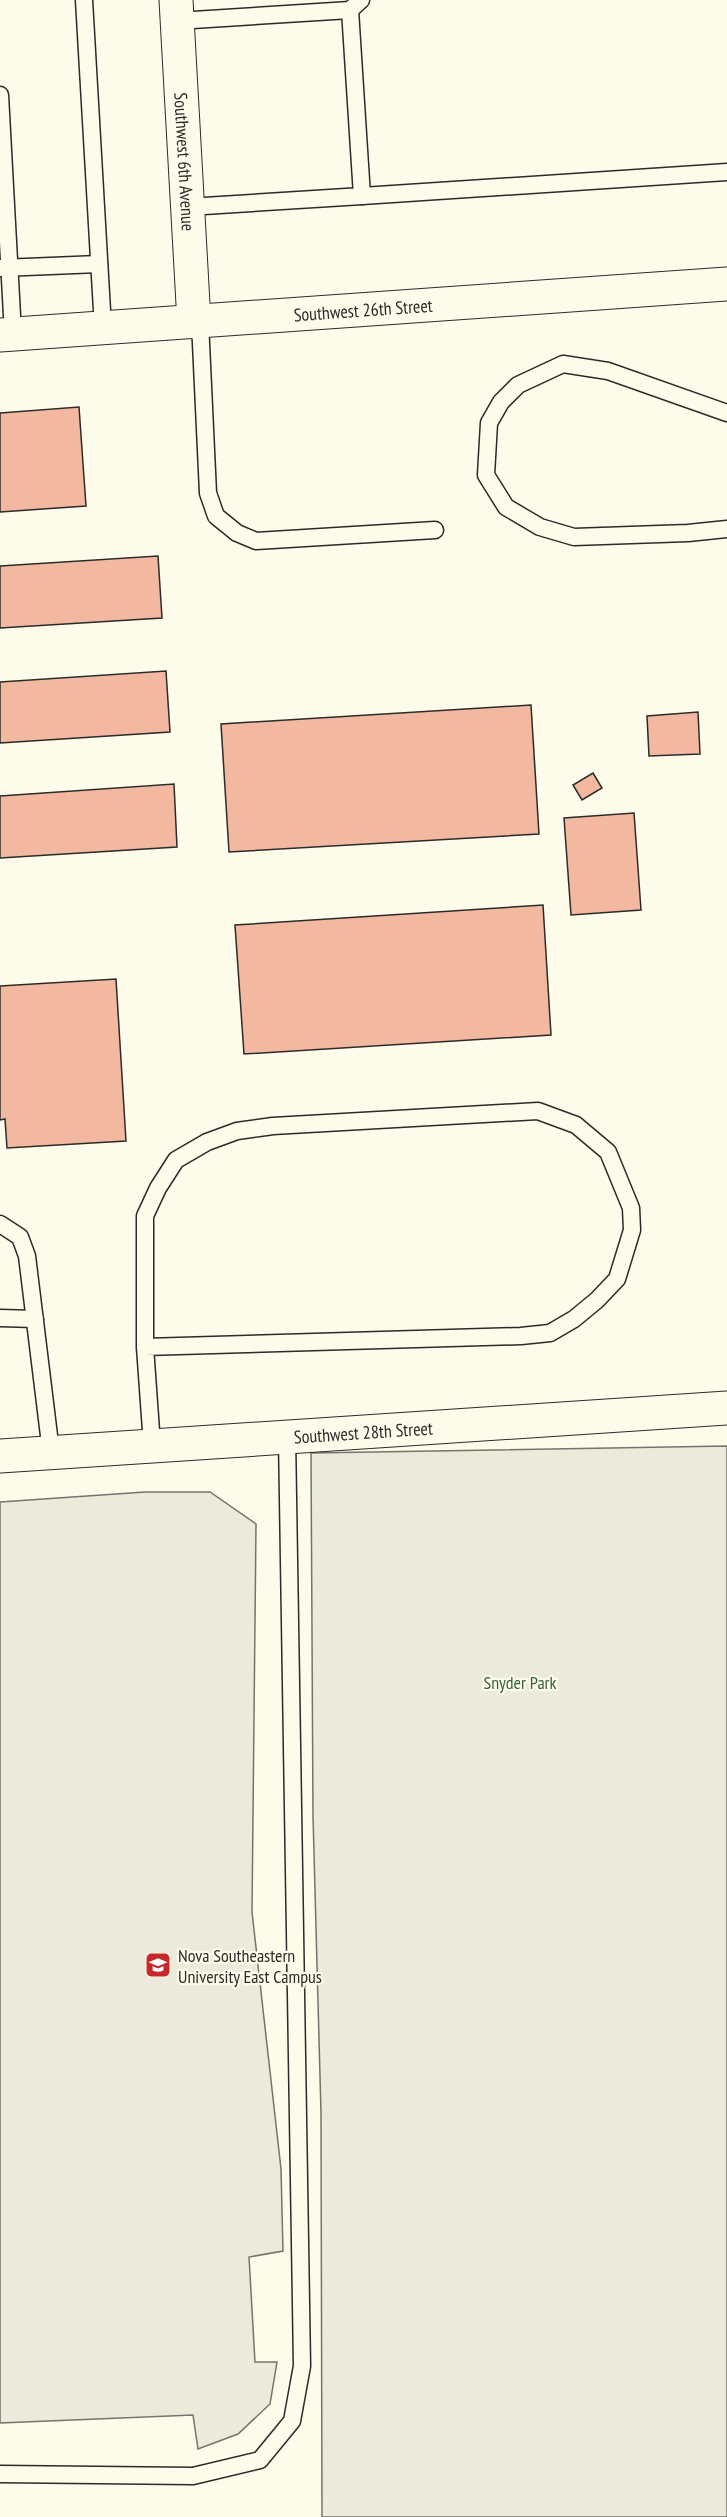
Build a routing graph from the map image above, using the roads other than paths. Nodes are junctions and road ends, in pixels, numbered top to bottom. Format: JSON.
{"nodes":[{"id":1,"x":84,"y":0,"type":"edge"},
{"id":2,"x":356,"y":5,"type":"edge"},
{"id":3,"x":176,"y":11,"type":"edge"},
{"id":4,"x":0,"y":95,"type":"edge"},
{"id":5,"x":727,"y":172,"type":"edge"},
{"id":6,"x":362,"y":196,"type":"junction"},
{"id":7,"x":188,"y":207,"type":"junction"},
{"id":8,"x":99,"y":264,"type":"junction"},
{"id":9,"x":5,"y":267,"type":"edge"},
{"id":10,"x":727,"y":284,"type":"edge"},
{"id":11,"x":197,"y":322,"type":"junction"},
{"id":12,"x":103,"y":328,"type":"junction"},
{"id":13,"x":7,"y":335,"type":"edge"},
{"id":14,"x":727,"y":413,"type":"edge"},
{"id":15,"x":727,"y":529,"type":"edge"},
{"id":16,"x":435,"y":530,"type":"dead end"},
{"id":17,"x":0,"y":1224,"type":"edge"},
{"id":18,"x":0,"y":1318,"type":"edge"},
{"id":19,"x":35,"y":1319,"type":"junction"},
{"id":20,"x":145,"y":1347,"type":"junction"},
{"id":21,"x":727,"y":1407,"type":"edge"},
{"id":22,"x":287,"y":1436,"type":"junction"},
{"id":23,"x":152,"y":1445,"type":"junction"},
{"id":24,"x":51,"y":1452,"type":"junction"},
{"id":25,"x":0,"y":1456,"type":"edge"},
{"id":26,"x":0,"y":2474,"type":"edge"}],
"edges":[{"from":1,"to":8,"type":"lane"},
{"from":2,"to":3,"type":"lane"},
{"from":2,"to":6,"type":"lane"},
{"from":3,"to":7,"type":"street","name":"Southwest 6th Avenue"},
{"from":4,"to":9,"type":"lane"},
{"from":5,"to":6,"type":"lane"},
{"from":6,"to":7,"type":"lane"},
{"from":7,"to":11,"type":"street","name":"Southwest 6th Avenue"},
{"from":8,"to":9,"type":"lane"},
{"from":8,"to":12,"type":"lane"},
{"from":9,"to":13,"type":"lane"},
{"from":10,"to":11,"type":"street","name":"Southwest 26th Street"},
{"from":11,"to":12,"type":"street","name":"Southwest 26th Street"},
{"from":11,"to":16,"type":"lane"},
{"from":12,"to":13,"type":"street","name":"Southwest 26th Street"},
{"from":14,"to":15,"type":"lane"},
{"from":17,"to":19,"type":"lane"},
{"from":18,"to":19,"type":"lane"},
{"from":19,"to":24,"type":"lane"},
{"from":20,"to":20,"type":"lane"},
{"from":20,"to":23,"type":"lane"},
{"from":21,"to":22,"type":"street","name":"Southwest 28th Street"},
{"from":22,"to":23,"type":"street","name":"Southwest 28th Street"},
{"from":22,"to":26,"type":"lane"},
{"from":23,"to":24,"type":"street","name":"Southwest 28th Street"},
{"from":24,"to":25,"type":"street","name":"Southwest 28th Street"}]}
